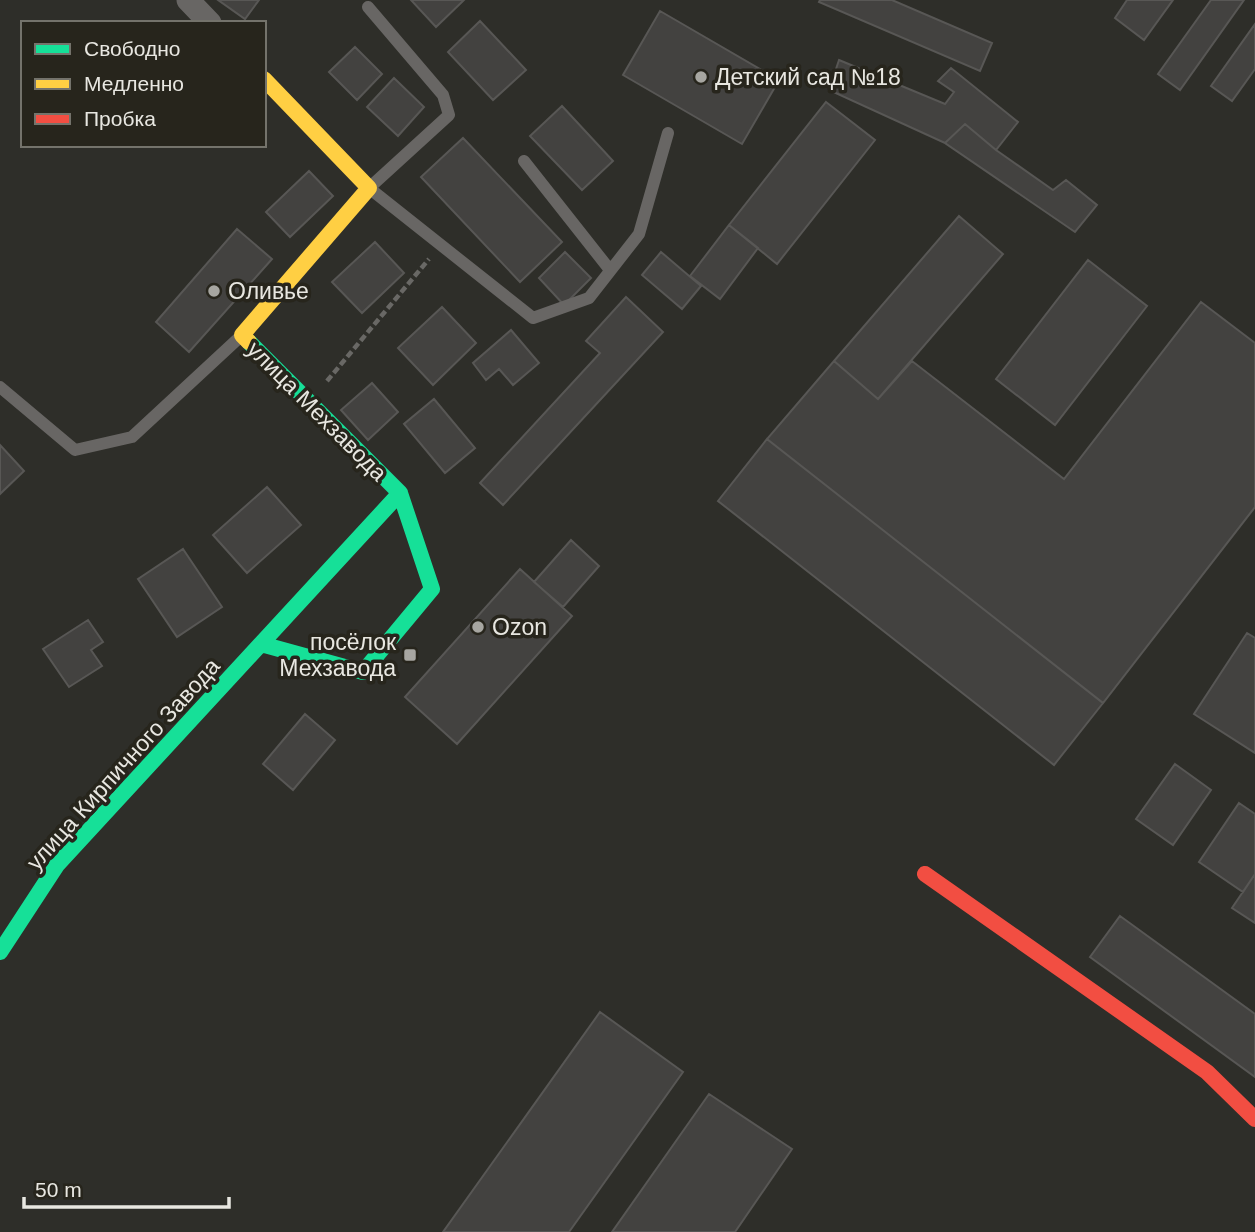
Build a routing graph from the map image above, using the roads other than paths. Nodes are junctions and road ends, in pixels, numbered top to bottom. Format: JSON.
{"nodes":[{"id":1,"x":188,"y":0,"type":"edge"},
{"id":2,"x":368,"y":7,"type":"dead end"},
{"id":3,"x":208,"y":21,"type":"edge"},
{"id":4,"x":266,"y":81,"type":"edge"},
{"id":5,"x":668,"y":133,"type":"dead end"},
{"id":6,"x":524,"y":161,"type":"dead end"},
{"id":7,"x":369,"y":188,"type":"junction"},
{"id":8,"x":610,"y":270,"type":"junction"},
{"id":9,"x":242,"y":335,"type":"junction"},
{"id":10,"x":0,"y":387,"type":"edge"},
{"id":11,"x":400,"y":493,"type":"junction"},
{"id":12,"x":261,"y":644,"type":"junction"},
{"id":13,"x":925,"y":874,"type":"dead end"},
{"id":14,"x":0,"y":952,"type":"edge"},
{"id":15,"x":1255,"y":1119,"type":"edge"}],
"edges":[{"from":1,"to":3,"type":"street"},
{"from":2,"to":7,"type":"lane"},
{"from":4,"to":7,"type":"street"},
{"from":5,"to":8,"type":"lane"},
{"from":6,"to":8,"type":"lane"},
{"from":7,"to":8,"type":"lane"},
{"from":7,"to":9,"type":"street","name":"улица Мехзавода"},
{"from":9,"to":10,"type":"lane"},
{"from":9,"to":11,"type":"street","name":"улица Мехзавода"},
{"from":11,"to":12,"type":"street","name":"улица Кирпичного Завода"},
{"from":11,"to":12,"type":"street"},
{"from":12,"to":14,"type":"street","name":"улица Кирпичного Завода"},
{"from":13,"to":15,"type":"street"}]}
